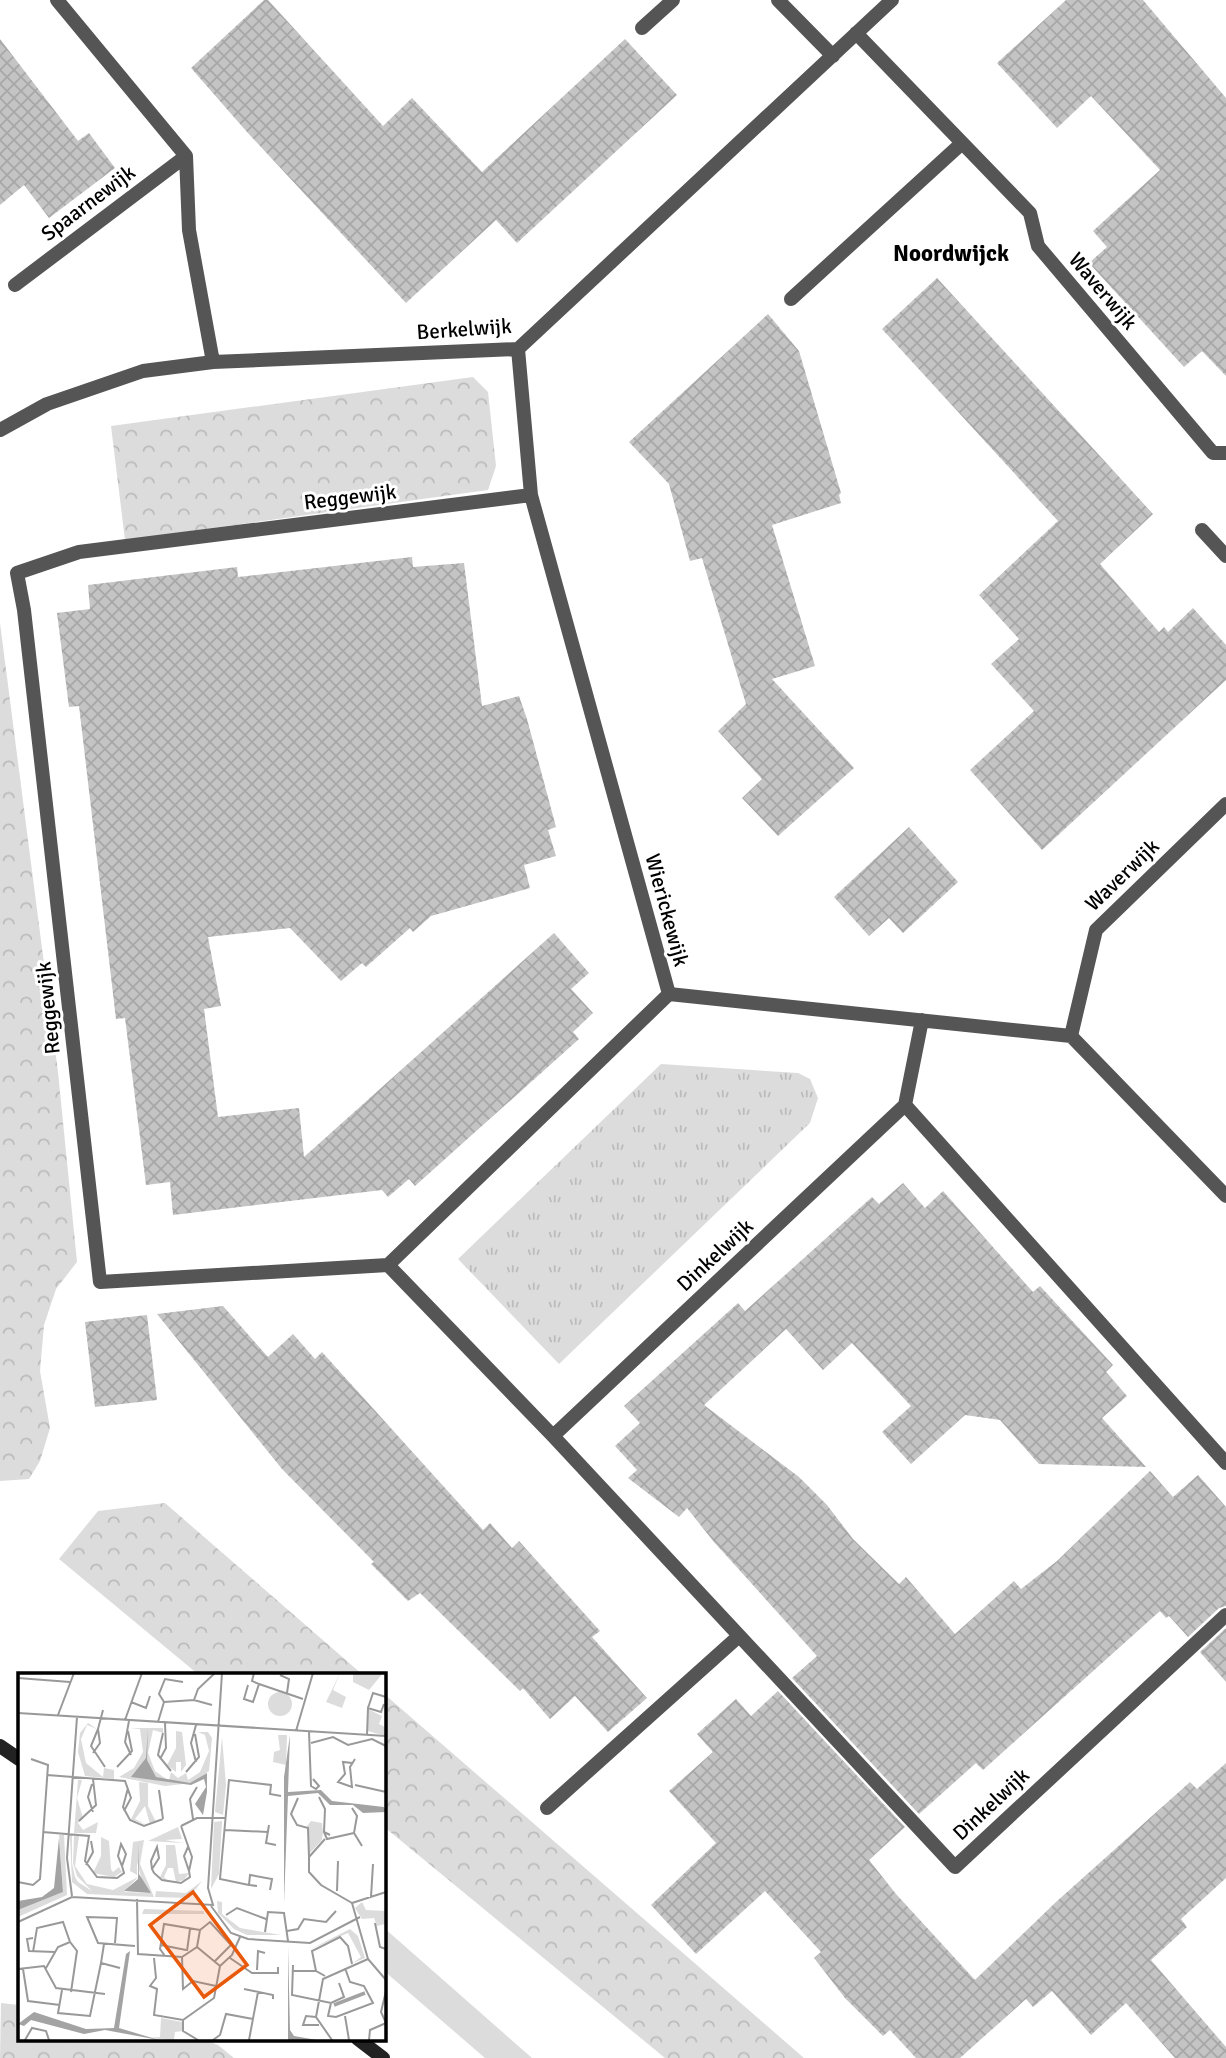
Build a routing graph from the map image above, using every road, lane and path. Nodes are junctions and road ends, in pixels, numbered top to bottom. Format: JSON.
{"nodes":[{"id":1,"x":57,"y":0,"type":"edge"},
{"id":2,"x":673,"y":0,"type":"edge"},
{"id":3,"x":778,"y":0,"type":"edge"},
{"id":4,"x":892,"y":0,"type":"edge"},
{"id":5,"x":642,"y":28,"type":"dead end"},
{"id":6,"x":856,"y":33,"type":"junction"},
{"id":7,"x":832,"y":56,"type":"junction"},
{"id":8,"x":961,"y":144,"type":"junction"},
{"id":9,"x":186,"y":156,"type":"junction"},
{"id":10,"x":15,"y":285,"type":"dead end"},
{"id":11,"x":791,"y":299,"type":"dead end"},
{"id":12,"x":518,"y":349,"type":"junction"},
{"id":13,"x":213,"y":362,"type":"junction"},
{"id":14,"x":0,"y":430,"type":"edge"},
{"id":15,"x":1226,"y":453,"type":"edge"},
{"id":16,"x":531,"y":495,"type":"junction"},
{"id":17,"x":1202,"y":530,"type":"dead end"},
{"id":18,"x":1226,"y":556,"type":"edge"},
{"id":19,"x":1226,"y":804,"type":"edge"},
{"id":20,"x":669,"y":994,"type":"junction"},
{"id":21,"x":922,"y":1020,"type":"junction"},
{"id":22,"x":1071,"y":1036,"type":"junction"},
{"id":23,"x":905,"y":1105,"type":"junction"},
{"id":24,"x":1226,"y":1196,"type":"edge"},
{"id":25,"x":388,"y":1265,"type":"junction"},
{"id":26,"x":553,"y":1436,"type":"junction"},
{"id":27,"x":1226,"y":1462,"type":"edge"},
{"id":28,"x":1226,"y":1615,"type":"edge"},
{"id":29,"x":739,"y":1636,"type":"junction"},
{"id":30,"x":0,"y":1746,"type":"edge"},
{"id":31,"x":18,"y":1758,"type":"edge"},
{"id":32,"x":547,"y":1808,"type":"dead end"},
{"id":33,"x":359,"y":2040,"type":"edge"},
{"id":34,"x":383,"y":2058,"type":"edge"}],
"edges":[{"from":1,"to":9,"type":"street"},
{"from":2,"to":5,"type":"street"},
{"from":3,"to":7,"type":"street"},
{"from":4,"to":6,"type":"street","name":"Berkelwijk"},
{"from":6,"to":7,"type":"street","name":"Berkelwijk"},
{"from":6,"to":8,"type":"street","name":"Waverwijk"},
{"from":7,"to":12,"type":"street","name":"Berkelwijk"},
{"from":8,"to":11,"type":"street"},
{"from":8,"to":15,"type":"street","name":"Waverwijk"},
{"from":9,"to":10,"type":"street","name":"Spaarnewijk"},
{"from":9,"to":13,"type":"street"},
{"from":12,"to":13,"type":"street","name":"Berkelwijk"},
{"from":12,"to":16,"type":"street","name":"Wierickewijk"},
{"from":13,"to":14,"type":"street","name":"Berkelwijk"},
{"from":16,"to":20,"type":"street","name":"Wierickewijk"},
{"from":16,"to":25,"type":"street","name":"Reggewijk"},
{"from":17,"to":18,"type":"street"},
{"from":19,"to":22,"type":"street","name":"Waverwijk"},
{"from":20,"to":21,"type":"street","name":"Wierickewijk"},
{"from":20,"to":25,"type":"street"},
{"from":21,"to":22,"type":"street","name":"Wierickewijk"},
{"from":21,"to":23,"type":"street"},
{"from":22,"to":24,"type":"street"},
{"from":23,"to":26,"type":"street","name":"Dinkelwijk"},
{"from":23,"to":27,"type":"street"},
{"from":25,"to":26,"type":"street","name":"Dinkelwijk"},
{"from":26,"to":29,"type":"street","name":"Dinkelwijk"},
{"from":28,"to":29,"type":"street","name":"Dinkelwijk"},
{"from":29,"to":32,"type":"street"},
{"from":30,"to":31,"type":"main road"},
{"from":33,"to":34,"type":"main road"}]}
